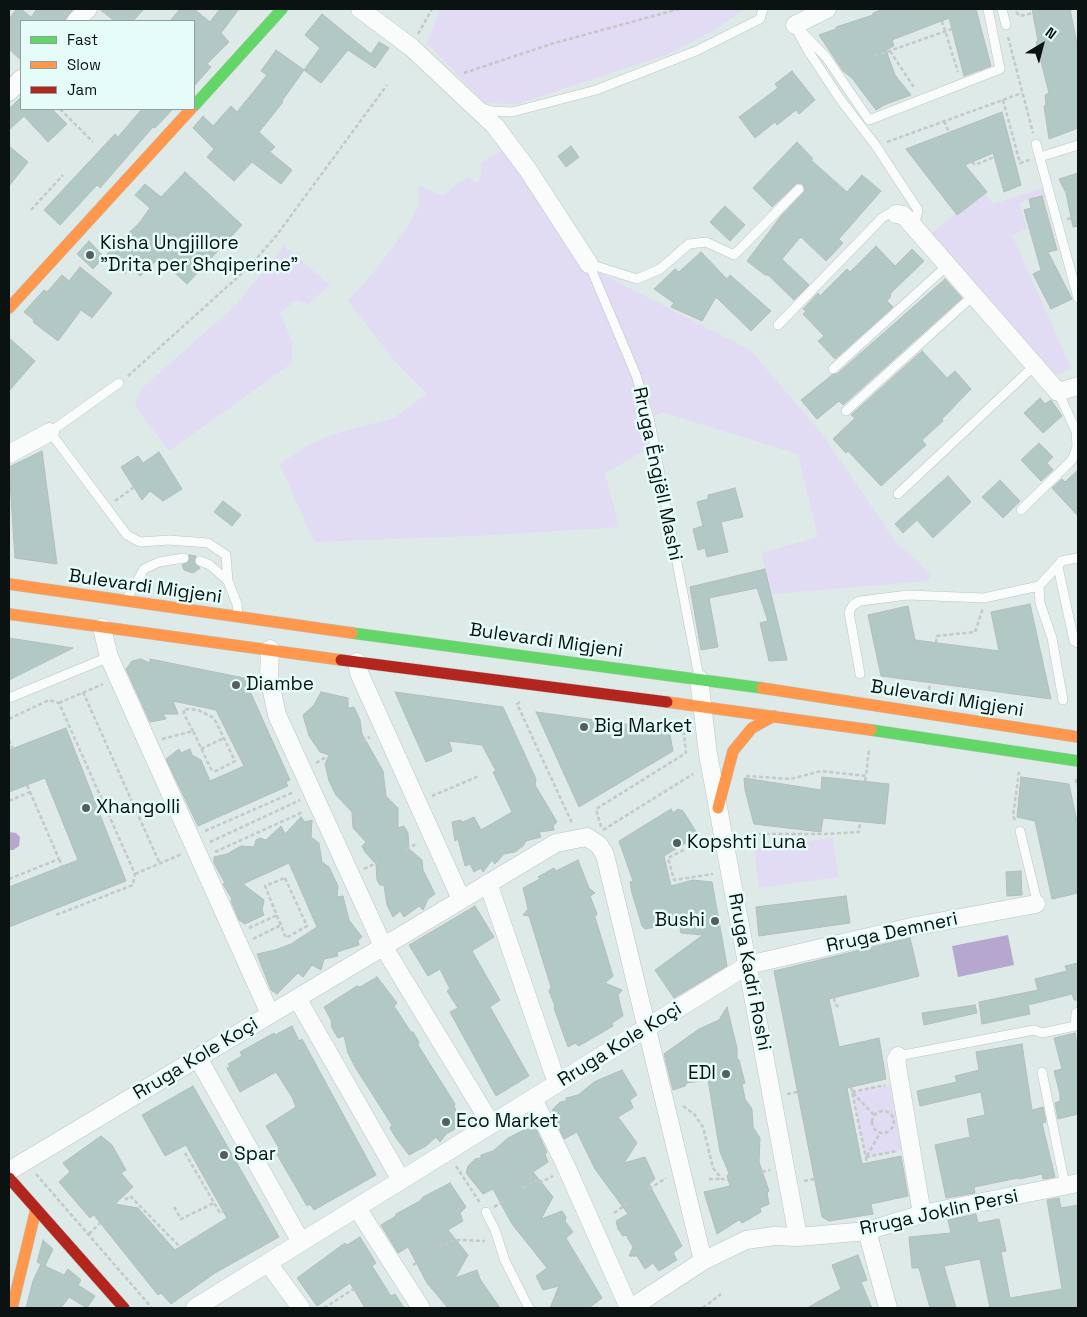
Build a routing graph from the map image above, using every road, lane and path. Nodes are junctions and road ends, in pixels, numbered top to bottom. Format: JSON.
{"nodes":[{"id":1,"x":88,"y":9,"type":"edge"},
{"id":2,"x":282,"y":9,"type":"edge"},
{"id":3,"x":360,"y":9,"type":"edge"},
{"id":4,"x":432,"y":9,"type":"edge"},
{"id":5,"x":679,"y":9,"type":"edge"},
{"id":6,"x":763,"y":9,"type":"edge"},
{"id":7,"x":827,"y":9,"type":"edge"},
{"id":8,"x":988,"y":9,"type":"edge"},
{"id":9,"x":1002,"y":9,"type":"edge"},
{"id":10,"x":1012,"y":9,"type":"edge"},
{"id":11,"x":1033,"y":14,"type":"dead end"},
{"id":12,"x":77,"y":20,"type":"edge"},
{"id":13,"x":942,"y":21,"type":"dead end"},
{"id":14,"x":795,"y":25,"type":"junction"},
{"id":15,"x":1006,"y":25,"type":"joint"},
{"id":16,"x":952,"y":29,"type":"dead end"},
{"id":17,"x":946,"y":31,"type":"junction"},
{"id":18,"x":411,"y":46,"type":"junction"},
{"id":19,"x":890,"y":51,"type":"junction"},
{"id":20,"x":875,"y":56,"type":"dead end"},
{"id":21,"x":445,"y":77,"type":"junction"},
{"id":22,"x":20,"y":80,"type":"edge"},
{"id":23,"x":962,"y":84,"type":"junction"},
{"id":24,"x":387,"y":85,"type":"dead end"},
{"id":25,"x":9,"y":92,"type":"edge"},
{"id":26,"x":1022,"y":93,"type":"junction"},
{"id":27,"x":922,"y":98,"type":"junction"},
{"id":28,"x":1003,"y":100,"type":"junction"},
{"id":29,"x":195,"y":105,"type":"edge"},
{"id":30,"x":477,"y":107,"type":"junction"},
{"id":31,"x":61,"y":110,"type":"edge"},
{"id":32,"x":190,"y":110,"type":"edge"},
{"id":33,"x":944,"y":121,"type":"junction"},
{"id":34,"x":949,"y":132,"type":"dead end"},
{"id":35,"x":93,"y":142,"type":"dead end"},
{"id":36,"x":1036,"y":144,"type":"joint"},
{"id":37,"x":876,"y":146,"type":"junction"},
{"id":38,"x":1078,"y":146,"type":"edge"},
{"id":39,"x":994,"y":157,"type":"dead end"},
{"id":40,"x":1040,"y":157,"type":"junction"},
{"id":41,"x":1028,"y":161,"type":"dead end"},
{"id":42,"x":972,"y":162,"type":"dead end"},
{"id":43,"x":63,"y":175,"type":"dead end"},
{"id":44,"x":799,"y":189,"type":"dead end"},
{"id":45,"x":31,"y":210,"type":"dead end"},
{"id":46,"x":896,"y":214,"type":"joint"},
{"id":47,"x":914,"y":227,"type":"junction"},
{"id":48,"x":588,"y":264,"type":"junction"},
{"id":49,"x":948,"y":265,"type":"junction"},
{"id":50,"x":974,"y":296,"type":"junction"},
{"id":51,"x":1078,"y":298,"type":"edge"},
{"id":52,"x":9,"y":308,"type":"edge"},
{"id":53,"x":778,"y":325,"type":"dead end"},
{"id":54,"x":1034,"y":366,"type":"junction"},
{"id":55,"x":833,"y":370,"type":"dead end"},
{"id":56,"x":119,"y":383,"type":"joint"},
{"id":57,"x":1078,"y":386,"type":"edge"},
{"id":58,"x":1058,"y":392,"type":"junction"},
{"id":59,"x":846,"y":410,"type":"dead end"},
{"id":60,"x":50,"y":432,"type":"junction"},
{"id":61,"x":9,"y":454,"type":"edge"},
{"id":62,"x":134,"y":487,"type":"dead end"},
{"id":63,"x":898,"y":494,"type":"dead end"},
{"id":64,"x":107,"y":507,"type":"junction"},
{"id":65,"x":1021,"y":510,"type":"dead end"},
{"id":66,"x":184,"y":558,"type":"dead end"},
{"id":67,"x":1078,"y":558,"type":"edge"},
{"id":68,"x":200,"y":561,"type":"dead end"},
{"id":69,"x":1060,"y":563,"type":"junction"},
{"id":70,"x":228,"y":581,"type":"junction"},
{"id":71,"x":9,"y":584,"type":"edge"},
{"id":72,"x":1039,"y":586,"type":"junction"},
{"id":73,"x":984,"y":598,"type":"junction"},
{"id":74,"x":125,"y":602,"type":"junction"},
{"id":75,"x":9,"y":614,"type":"edge"},
{"id":76,"x":238,"y":618,"type":"junction"},
{"id":77,"x":102,"y":628,"type":"junction"},
{"id":78,"x":936,"y":642,"type":"dead end"},
{"id":79,"x":1078,"y":643,"type":"edge"},
{"id":80,"x":270,"y":649,"type":"junction"},
{"id":81,"x":109,"y":657,"type":"junction"},
{"id":82,"x":357,"y":662,"type":"junction"},
{"id":83,"x":860,"y":674,"type":"dead end"},
{"id":84,"x":118,"y":677,"type":"junction"},
{"id":85,"x":699,"y":679,"type":"junction"},
{"id":86,"x":83,"y":692,"type":"junction"},
{"id":87,"x":9,"y":698,"type":"edge"},
{"id":88,"x":1062,"y":700,"type":"dead end"},
{"id":89,"x":58,"y":703,"type":"junction"},
{"id":90,"x":517,"y":704,"type":"dead end"},
{"id":91,"x":701,"y":708,"type":"junction"},
{"id":92,"x":774,"y":716,"type":"junction"},
{"id":93,"x":9,"y":719,"type":"edge"},
{"id":94,"x":193,"y":731,"type":"junction"},
{"id":95,"x":371,"y":737,"type":"dead end"},
{"id":96,"x":1078,"y":737,"type":"edge"},
{"id":97,"x":224,"y":738,"type":"junction"},
{"id":98,"x":9,"y":740,"type":"edge"},
{"id":99,"x":362,"y":741,"type":"dead end"},
{"id":100,"x":148,"y":743,"type":"junction"},
{"id":101,"x":869,"y":746,"type":"dead end"},
{"id":102,"x":13,"y":749,"type":"dead end"},
{"id":103,"x":201,"y":749,"type":"junction"},
{"id":104,"x":686,"y":753,"type":"dead end"},
{"id":105,"x":1078,"y":761,"type":"edge"},
{"id":106,"x":1020,"y":767,"type":"dead end"},
{"id":107,"x":693,"y":774,"type":"dead end"},
{"id":108,"x":736,"y":775,"type":"dead end"},
{"id":109,"x":479,"y":776,"type":"dead end"},
{"id":110,"x":866,"y":776,"type":"junction"},
{"id":111,"x":866,"y":781,"type":"dead end"},
{"id":112,"x":27,"y":785,"type":"dead end"},
{"id":113,"x":30,"y":792,"type":"junction"},
{"id":114,"x":313,"y":795,"type":"junction"},
{"id":115,"x":9,"y":801,"type":"edge"},
{"id":116,"x":417,"y":803,"type":"junction"},
{"id":117,"x":718,"y":808,"type":"junction"},
{"id":118,"x":860,"y":821,"type":"dead end"},
{"id":119,"x":1020,"y":831,"type":"joint"},
{"id":120,"x":592,"y":836,"type":"junction"},
{"id":121,"x":707,"y":838,"type":"dead end"},
{"id":122,"x":724,"y":842,"type":"junction"},
{"id":123,"x":414,"y":845,"type":"dead end"},
{"id":124,"x":195,"y":848,"type":"junction"},
{"id":125,"x":406,"y":849,"type":"dead end"},
{"id":126,"x":60,"y":859,"type":"junction"},
{"id":127,"x":378,"y":862,"type":"dead end"},
{"id":128,"x":160,"y":864,"type":"junction"},
{"id":129,"x":62,"y":866,"type":"dead end"},
{"id":130,"x":370,"y":866,"type":"dead end"},
{"id":131,"x":135,"y":874,"type":"junction"},
{"id":132,"x":715,"y":874,"type":"dead end"},
{"id":133,"x":9,"y":879,"type":"edge"},
{"id":134,"x":488,"y":883,"type":"junction"},
{"id":135,"x":76,"y":900,"type":"dead end"},
{"id":136,"x":461,"y":900,"type":"junction"},
{"id":137,"x":78,"y":906,"type":"junction"},
{"id":138,"x":1039,"y":906,"type":"joint"},
{"id":139,"x":56,"y":915,"type":"dead end"},
{"id":140,"x":277,"y":915,"type":"junction"},
{"id":141,"x":281,"y":925,"type":"junction"},
{"id":142,"x":237,"y":940,"type":"junction"},
{"id":143,"x":383,"y":946,"type":"junction"},
{"id":144,"x":748,"y":965,"type":"junction"},
{"id":145,"x":296,"y":998,"type":"junction"},
{"id":146,"x":834,"y":998,"type":"dead end"},
{"id":147,"x":840,"y":1008,"type":"dead end"},
{"id":148,"x":1078,"y":1012,"type":"edge"},
{"id":149,"x":270,"y":1014,"type":"junction"},
{"id":150,"x":646,"y":1029,"type":"junction"},
{"id":151,"x":898,"y":1056,"type":"joint"},
{"id":152,"x":198,"y":1058,"type":"junction"},
{"id":153,"x":1042,"y":1072,"type":"dead end"},
{"id":154,"x":557,"y":1083,"type":"junction"},
{"id":155,"x":900,"y":1083,"type":"junction"},
{"id":156,"x":851,"y":1087,"type":"dead end"},
{"id":157,"x":798,"y":1092,"type":"dead end"},
{"id":158,"x":852,"y":1092,"type":"junction"},
{"id":159,"x":791,"y":1093,"type":"dead end"},
{"id":160,"x":532,"y":1099,"type":"junction"},
{"id":161,"x":683,"y":1106,"type":"dead end"},
{"id":162,"x":875,"y":1116,"type":"junction"},
{"id":163,"x":491,"y":1124,"type":"junction"},
{"id":164,"x":880,"y":1133,"type":"junction"},
{"id":165,"x":911,"y":1148,"type":"junction"},
{"id":166,"x":447,"y":1152,"type":"junction"},
{"id":167,"x":185,"y":1153,"type":"dead end"},
{"id":168,"x":866,"y":1157,"type":"junction"},
{"id":169,"x":25,"y":1161,"type":"junction"},
{"id":170,"x":867,"y":1162,"type":"dead end"},
{"id":171,"x":9,"y":1171,"type":"edge"},
{"id":172,"x":558,"y":1173,"type":"dead end"},
{"id":173,"x":667,"y":1177,"type":"dead end"},
{"id":174,"x":9,"y":1178,"type":"edge"},
{"id":175,"x":708,"y":1179,"type":"dead end"},
{"id":176,"x":722,"y":1179,"type":"junction"},
{"id":177,"x":401,"y":1180,"type":"junction"},
{"id":178,"x":728,"y":1180,"type":"dead end"},
{"id":179,"x":1072,"y":1184,"type":"edge"},
{"id":180,"x":523,"y":1188,"type":"dead end"},
{"id":181,"x":649,"y":1190,"type":"dead end"},
{"id":182,"x":125,"y":1200,"type":"dead end"},
{"id":183,"x":631,"y":1201,"type":"dead end"},
{"id":184,"x":214,"y":1203,"type":"junction"},
{"id":185,"x":174,"y":1207,"type":"dead end"},
{"id":186,"x":357,"y":1208,"type":"junction"},
{"id":187,"x":36,"y":1210,"type":"junction"},
{"id":188,"x":224,"y":1211,"type":"dead end"},
{"id":189,"x":486,"y":1212,"type":"joint"},
{"id":190,"x":614,"y":1213,"type":"dead end"},
{"id":191,"x":922,"y":1214,"type":"junction"},
{"id":192,"x":100,"y":1223,"type":"dead end"},
{"id":193,"x":867,"y":1230,"type":"junction"},
{"id":194,"x":88,"y":1235,"type":"junction"},
{"id":195,"x":798,"y":1237,"type":"junction"},
{"id":196,"x":301,"y":1242,"type":"junction"},
{"id":197,"x":500,"y":1245,"type":"junction"},
{"id":198,"x":180,"y":1247,"type":"dead end"},
{"id":199,"x":439,"y":1248,"type":"dead end"},
{"id":200,"x":703,"y":1261,"type":"junction"},
{"id":201,"x":268,"y":1263,"type":"junction"},
{"id":202,"x":355,"y":1288,"type":"dead end"},
{"id":203,"x":721,"y":1294,"type":"dead end"},
{"id":204,"x":12,"y":1308,"type":"edge"},
{"id":205,"x":124,"y":1308,"type":"edge"},
{"id":206,"x":152,"y":1308,"type":"edge"},
{"id":207,"x":195,"y":1308,"type":"edge"},
{"id":208,"x":302,"y":1308,"type":"edge"},
{"id":209,"x":324,"y":1308,"type":"edge"},
{"id":210,"x":421,"y":1308,"type":"edge"},
{"id":211,"x":529,"y":1308,"type":"edge"},
{"id":212,"x":630,"y":1308,"type":"edge"},
{"id":213,"x":703,"y":1308,"type":"edge"},
{"id":214,"x":888,"y":1308,"type":"edge"}],
"edges":[{"from":1,"to":12,"type":"street"},
{"from":2,"to":29,"type":"main road"},
{"from":3,"to":18,"type":"street","name":"Rruga Ëngjëll Mashi"},
{"from":4,"to":18,"type":"path"},
{"from":5,"to":21,"type":"path"},
{"from":6,"to":30,"type":"lane"},
{"from":7,"to":14,"type":"street"},
{"from":8,"to":23,"type":"lane"},
{"from":9,"to":15,"type":"lane"},
{"from":10,"to":11,"type":"path"},
{"from":13,"to":17,"type":"path"},
{"from":14,"to":27,"type":"lane"},
{"from":14,"to":37,"type":"lane"},
{"from":15,"to":26,"type":"path"},
{"from":16,"to":17,"type":"path"},
{"from":17,"to":19,"type":"path"},
{"from":17,"to":23,"type":"path"},
{"from":18,"to":21,"type":"street","name":"Rruga Ëngjëll Mashi"},
{"from":19,"to":20,"type":"path"},
{"from":19,"to":27,"type":"path"},
{"from":21,"to":30,"type":"street","name":"Rruga Ëngjëll Mashi"},
{"from":22,"to":25,"type":"street"},
{"from":23,"to":27,"type":"lane"},
{"from":24,"to":56,"type":"path"},
{"from":26,"to":28,"type":"path"},
{"from":26,"to":36,"type":"path"},
{"from":28,"to":33,"type":"path"},
{"from":28,"to":41,"type":"path"},
{"from":30,"to":48,"type":"street","name":"Rruga Ëngjëll Mashi"},
{"from":31,"to":35,"type":"path"},
{"from":32,"to":52,"type":"main road"},
{"from":33,"to":34,"type":"path"},
{"from":33,"to":37,"type":"path"},
{"from":36,"to":40,"type":"lane"},
{"from":37,"to":47,"type":"lane"},
{"from":38,"to":40,"type":"lane"},
{"from":39,"to":42,"type":"path"},
{"from":40,"to":51,"type":"lane"},
{"from":43,"to":45,"type":"path"},
{"from":44,"to":48,"type":"lane"},
{"from":46,"to":47,"type":"street"},
{"from":46,"to":53,"type":"lane"},
{"from":47,"to":49,"type":"street"},
{"from":48,"to":85,"type":"lane","name":"Rruga Ëngjëll Mashi"},
{"from":49,"to":50,"type":"street"},
{"from":49,"to":55,"type":"lane"},
{"from":50,"to":54,"type":"street"},
{"from":50,"to":59,"type":"lane"},
{"from":54,"to":58,"type":"street"},
{"from":54,"to":63,"type":"lane"},
{"from":56,"to":60,"type":"lane"},
{"from":57,"to":58,"type":"street"},
{"from":58,"to":65,"type":"lane"},
{"from":60,"to":61,"type":"street"},
{"from":60,"to":64,"type":"lane"},
{"from":62,"to":64,"type":"path"},
{"from":64,"to":70,"type":"lane"},
{"from":66,"to":74,"type":"lane"},
{"from":67,"to":69,"type":"lane"},
{"from":68,"to":70,"type":"lane"},
{"from":69,"to":72,"type":"lane"},
{"from":69,"to":79,"type":"lane"},
{"from":70,"to":76,"type":"lane"},
{"from":71,"to":74,"type":"main road","name":"Bulevardi Migjeni"},
{"from":72,"to":73,"type":"lane"},
{"from":72,"to":88,"type":"lane"},
{"from":73,"to":78,"type":"path"},
{"from":73,"to":83,"type":"lane"},
{"from":74,"to":76,"type":"main road","name":"Bulevardi Migjeni"},
{"from":75,"to":77,"type":"main road"},
{"from":76,"to":85,"type":"main road","name":"Bulevardi Migjeni"},
{"from":77,"to":80,"type":"main road"},
{"from":77,"to":81,"type":"street"},
{"from":80,"to":82,"type":"main road"},
{"from":80,"to":114,"type":"street"},
{"from":81,"to":84,"type":"street"},
{"from":81,"to":87,"type":"lane"},
{"from":82,"to":91,"type":"main road"},
{"from":82,"to":116,"type":"street"},
{"from":84,"to":86,"type":"path"},
{"from":84,"to":100,"type":"street"},
{"from":85,"to":91,"type":"street","name":"Rruga Ëngjëll Mashi"},
{"from":85,"to":96,"type":"main road","name":"Bulevardi Migjeni"},
{"from":86,"to":89,"type":"path"},
{"from":86,"to":128,"type":"path"},
{"from":89,"to":93,"type":"path"},
{"from":89,"to":131,"type":"path"},
{"from":90,"to":120,"type":"path"},
{"from":91,"to":92,"type":"main road"},
{"from":91,"to":117,"type":"street","name":"Rruga Kadri Roshi"},
{"from":92,"to":105,"type":"main road"},
{"from":92,"to":117,"type":"main road"},
{"from":94,"to":97,"type":"path"},
{"from":94,"to":100,"type":"path"},
{"from":94,"to":103,"type":"path"},
{"from":95,"to":99,"type":"path"},
{"from":97,"to":103,"type":"path"},
{"from":97,"to":103,"type":"path"},
{"from":98,"to":102,"type":"path"},
{"from":100,"to":124,"type":"street"},
{"from":101,"to":110,"type":"path"},
{"from":104,"to":120,"type":"path"},
{"from":106,"to":119,"type":"path"},
{"from":107,"to":120,"type":"path"},
{"from":108,"to":110,"type":"path"},
{"from":109,"to":116,"type":"path"},
{"from":110,"to":111,"type":"path"},
{"from":112,"to":113,"type":"path"},
{"from":113,"to":115,"type":"path"},
{"from":113,"to":126,"type":"path"},
{"from":114,"to":124,"type":"path"},
{"from":114,"to":124,"type":"path"},
{"from":114,"to":124,"type":"path"},
{"from":114,"to":143,"type":"street"},
{"from":116,"to":136,"type":"street"},
{"from":117,"to":122,"type":"street","name":"Rruga Kadri Roshi"},
{"from":118,"to":122,"type":"path"},
{"from":119,"to":138,"type":"lane"},
{"from":120,"to":134,"type":"street","name":"Rruga Kole Koçi"},
{"from":120,"to":150,"type":"street"},
{"from":121,"to":132,"type":"path"},
{"from":122,"to":144,"type":"street","name":"Rruga Kadri Roshi"},
{"from":123,"to":125,"type":"path"},
{"from":124,"to":128,"type":"path"},
{"from":124,"to":142,"type":"street"},
{"from":126,"to":129,"type":"path"},
{"from":126,"to":133,"type":"path"},
{"from":127,"to":130,"type":"path"},
{"from":128,"to":131,"type":"path"},
{"from":131,"to":137,"type":"path"},
{"from":134,"to":136,"type":"street","name":"Rruga Kole Koçi"},
{"from":134,"to":154,"type":"street"},
{"from":135,"to":137,"type":"path"},
{"from":136,"to":143,"type":"street","name":"Rruga Kole Koçi"},
{"from":137,"to":139,"type":"path"},
{"from":138,"to":144,"type":"street","name":"Rruga Demneri"},
{"from":140,"to":141,"type":"path"},
{"from":140,"to":141,"type":"path"},
{"from":140,"to":142,"type":"path"},
{"from":141,"to":142,"type":"path"},
{"from":142,"to":149,"type":"street"},
{"from":143,"to":145,"type":"street","name":"Rruga Kole Koçi"},
{"from":143,"to":163,"type":"street"},
{"from":144,"to":150,"type":"street","name":"Rruga Kole Koçi"},
{"from":144,"to":195,"type":"street","name":"Rruga Kadri Roshi"},
{"from":145,"to":149,"type":"street","name":"Rruga Kole Koçi"},
{"from":145,"to":177,"type":"street"},
{"from":146,"to":147,"type":"path"},
{"from":148,"to":151,"type":"lane"},
{"from":149,"to":152,"type":"street","name":"Rruga Kole Koçi"},
{"from":150,"to":154,"type":"street","name":"Rruga Kole Koçi"},
{"from":150,"to":200,"type":"street"},
{"from":151,"to":155,"type":"street"},
{"from":152,"to":169,"type":"street","name":"Rruga Kole Koçi"},
{"from":152,"to":196,"type":"street"},
{"from":153,"to":179,"type":"lane"},
{"from":154,"to":160,"type":"street","name":"Rruga Kole Koçi"},
{"from":155,"to":158,"type":"path"},
{"from":155,"to":165,"type":"street"},
{"from":156,"to":158,"type":"path"},
{"from":157,"to":159,"type":"path"},
{"from":158,"to":162,"type":"path"},
{"from":158,"to":168,"type":"path"},
{"from":160,"to":163,"type":"street","name":"Rruga Kole Koçi"},
{"from":160,"to":212,"type":"street"},
{"from":161,"to":176,"type":"path"},
{"from":162,"to":164,"type":"path"},
{"from":162,"to":164,"type":"path"},
{"from":163,"to":166,"type":"street","name":"Rruga Kole Koçi"},
{"from":164,"to":168,"type":"path"},
{"from":165,"to":168,"type":"path"},
{"from":165,"to":191,"type":"street"},
{"from":166,"to":177,"type":"street","name":"Rruga Kole Koçi"},
{"from":166,"to":189,"type":"path"},
{"from":167,"to":184,"type":"path"},
{"from":168,"to":170,"type":"path"},
{"from":169,"to":171,"type":"street","name":"Rruga Kole Koçi"},
{"from":169,"to":194,"type":"path"},
{"from":172,"to":180,"type":"path"},
{"from":173,"to":181,"type":"path"},
{"from":174,"to":187,"type":"main road"},
{"from":175,"to":176,"type":"path"},
{"from":176,"to":178,"type":"path"},
{"from":177,"to":186,"type":"street","name":"Rruga Kole Koçi"},
{"from":179,"to":191,"type":"street","name":"Rruga Joklin Persi"},
{"from":182,"to":198,"type":"path"},
{"from":183,"to":190,"type":"path"},
{"from":184,"to":185,"type":"path"},
{"from":184,"to":188,"type":"path"},
{"from":186,"to":196,"type":"street","name":"Rruga Kole Koçi"},
{"from":186,"to":210,"type":"street"},
{"from":187,"to":204,"type":"main road"},
{"from":187,"to":205,"type":"main road"},
{"from":189,"to":197,"type":"lane"},
{"from":191,"to":193,"type":"street","name":"Rruga Joklin Persi"},
{"from":192,"to":194,"type":"path"},
{"from":193,"to":195,"type":"street","name":"Rruga Joklin Persi"},
{"from":193,"to":214,"type":"street"},
{"from":194,"to":206,"type":"path"},
{"from":195,"to":200,"type":"street","name":"Rruga Joklin Persi"},
{"from":196,"to":201,"type":"street","name":"Rruga Kole Koçi"},
{"from":197,"to":199,"type":"path"},
{"from":197,"to":211,"type":"lane"},
{"from":200,"to":212,"type":"street","name":"Rruga Joklin Persi"},
{"from":201,"to":207,"type":"street","name":"Rruga Kole Koçi"},
{"from":201,"to":208,"type":"street"},
{"from":202,"to":209,"type":"path"},
{"from":203,"to":213,"type":"path"}]}
